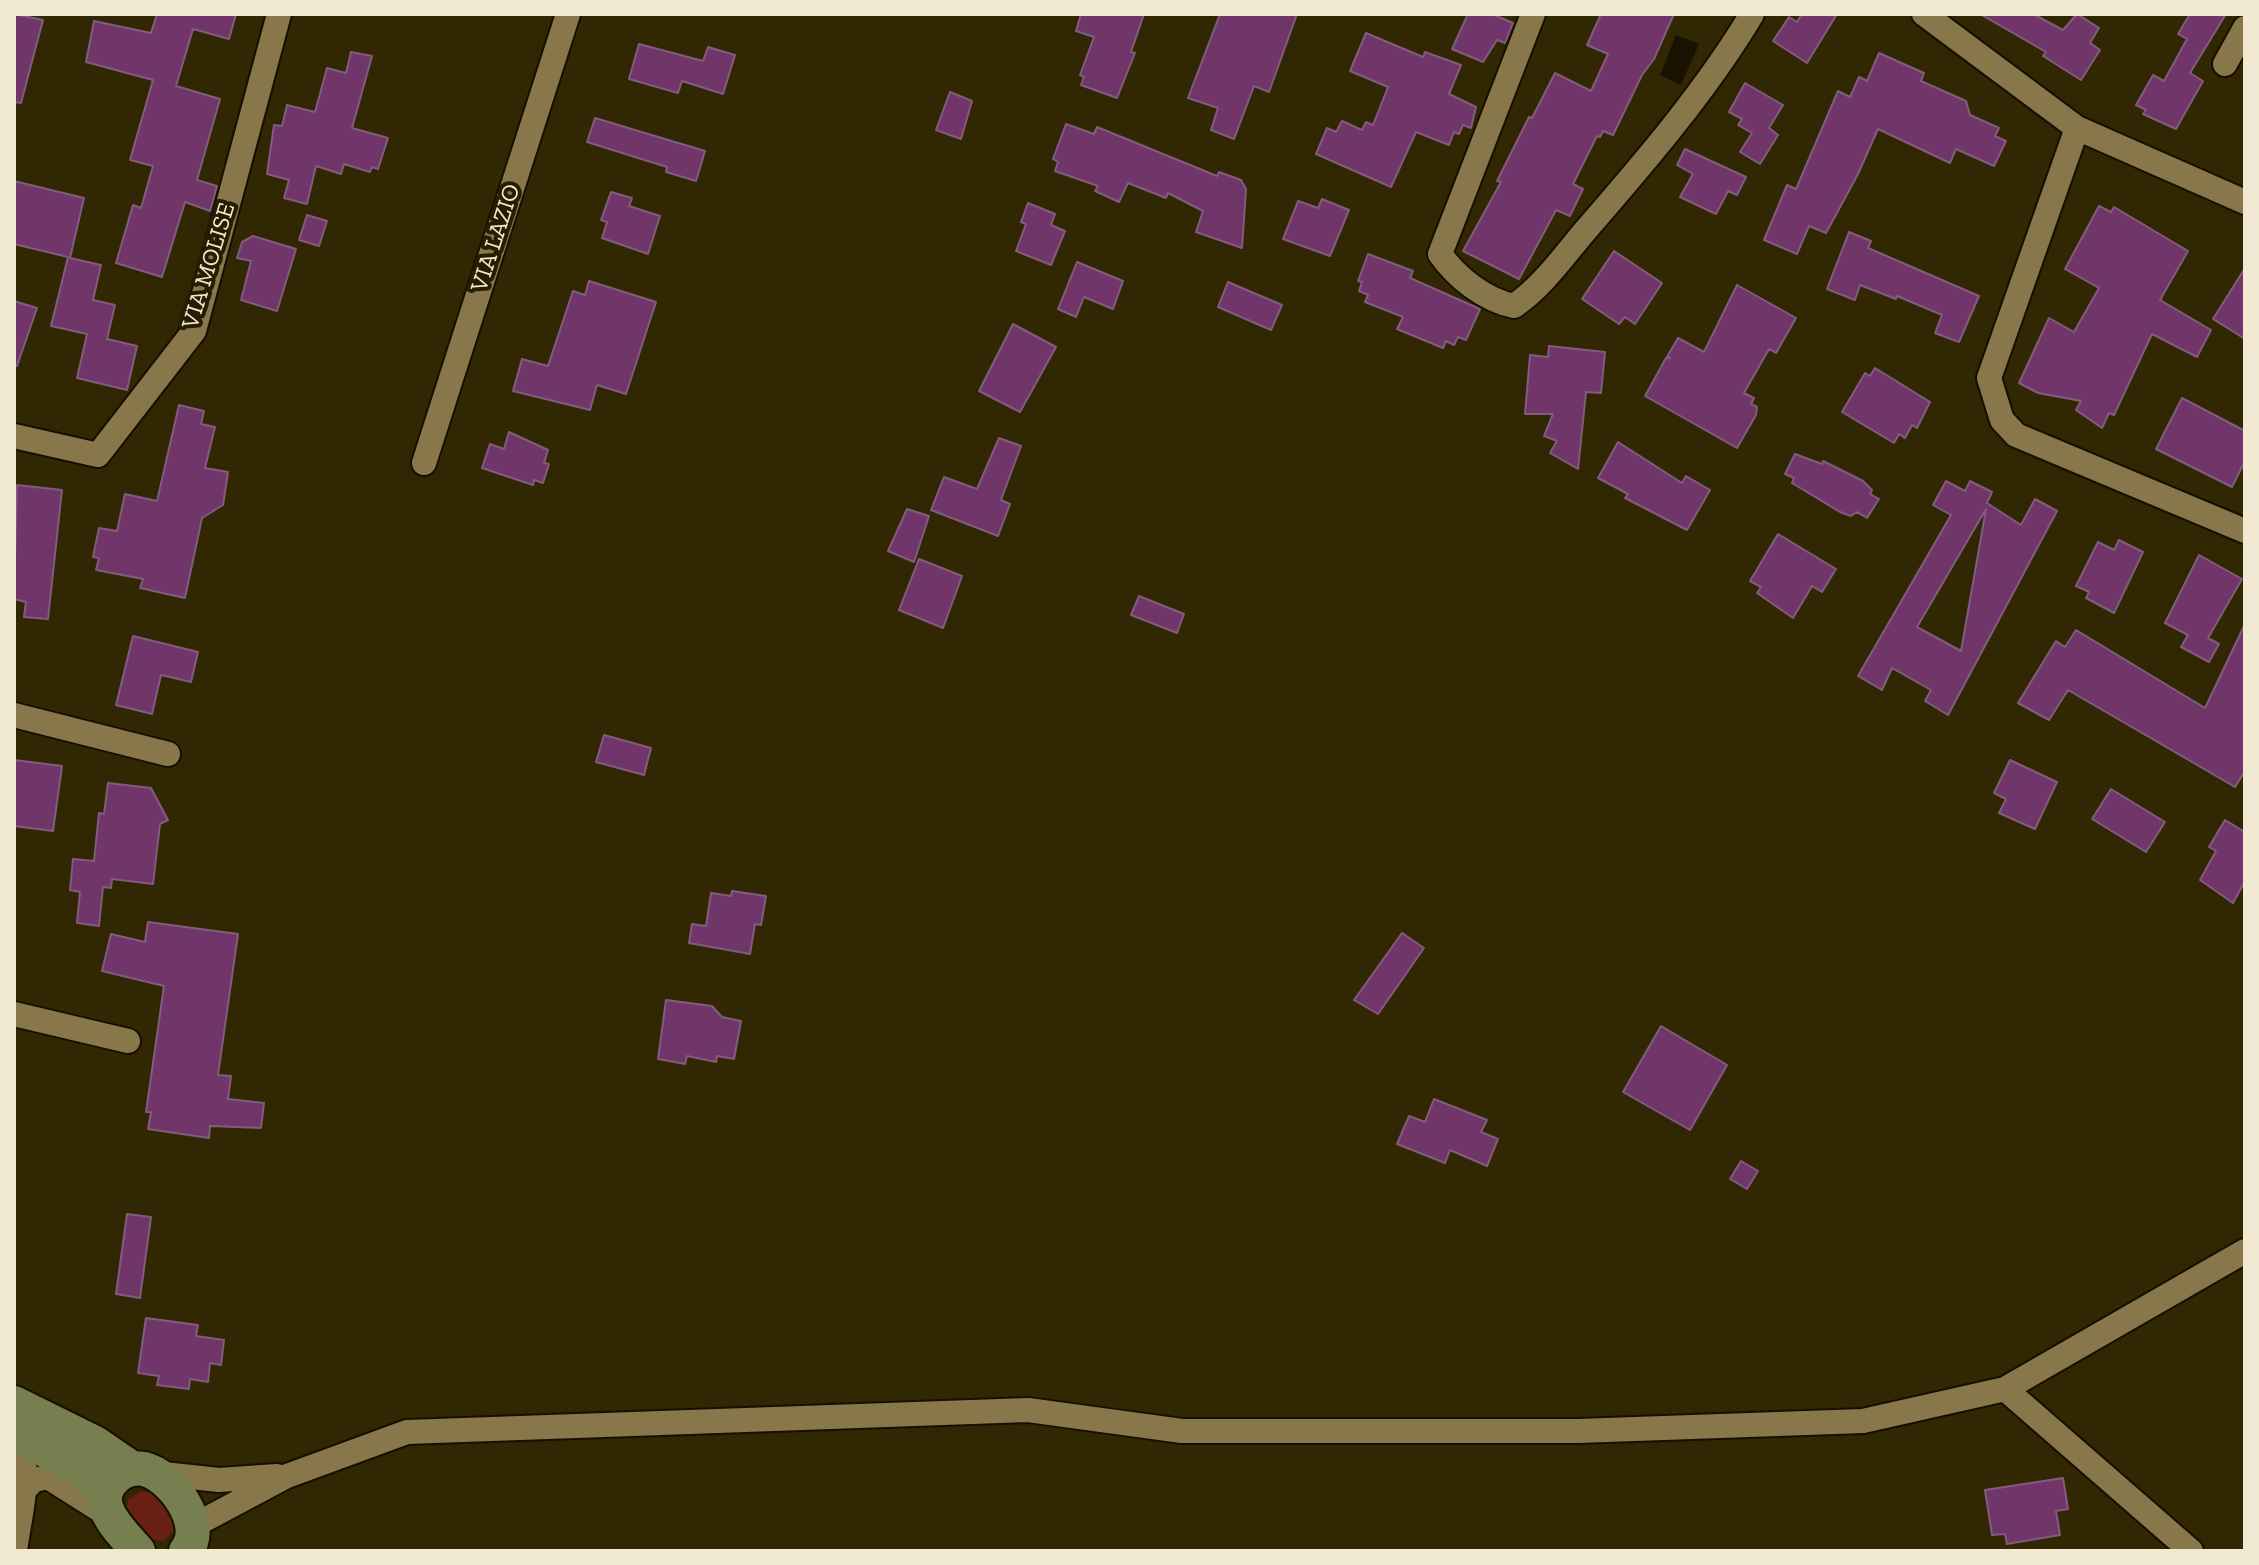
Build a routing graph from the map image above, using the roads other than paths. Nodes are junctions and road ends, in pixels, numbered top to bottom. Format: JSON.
{"nodes":[{"id":1,"x":279,"y":14,"type":"edge"},
{"id":2,"x":568,"y":14,"type":"edge"},
{"id":3,"x":1533,"y":14,"type":"edge"},
{"id":4,"x":1752,"y":14,"type":"edge"},
{"id":5,"x":1924,"y":14,"type":"edge"},
{"id":6,"x":2245,"y":28,"type":"edge"},
{"id":7,"x":2225,"y":64,"type":"dead end"},
{"id":8,"x":2077,"y":128,"type":"junction"},
{"id":9,"x":2245,"y":202,"type":"edge"},
{"id":10,"x":14,"y":436,"type":"edge"},
{"id":11,"x":424,"y":463,"type":"dead end"},
{"id":12,"x":2245,"y":531,"type":"edge"},
{"id":13,"x":14,"y":715,"type":"edge"},
{"id":14,"x":168,"y":754,"type":"dead end"},
{"id":15,"x":14,"y":1014,"type":"edge"},
{"id":16,"x":128,"y":1041,"type":"dead end"},
{"id":17,"x":2245,"y":1251,"type":"edge"},
{"id":18,"x":2005,"y":1389,"type":"junction"},
{"id":19,"x":15,"y":1422,"type":"edge"},
{"id":20,"x":143,"y":1471,"type":"junction"},
{"id":21,"x":287,"y":1476,"type":"junction"},
{"id":22,"x":23,"y":1491,"type":"junction"},
{"id":23,"x":107,"y":1505,"type":"junction"},
{"id":24,"x":195,"y":1541,"type":"edge"},
{"id":25,"x":15,"y":1551,"type":"edge"},
{"id":26,"x":138,"y":1551,"type":"edge"},
{"id":27,"x":2191,"y":1551,"type":"edge"}],
"edges":[{"from":1,"to":10,"type":"street","name":"VIA MOLISE"},
{"from":2,"to":11,"type":"street","name":"VIA LAZIO"},
{"from":3,"to":4,"type":"street"},
{"from":5,"to":8,"type":"street"},
{"from":6,"to":7,"type":"street"},
{"from":8,"to":9,"type":"street"},
{"from":8,"to":12,"type":"street"},
{"from":13,"to":14,"type":"street"},
{"from":15,"to":16,"type":"street"},
{"from":17,"to":18,"type":"street"},
{"from":18,"to":21,"type":"street"},
{"from":18,"to":27,"type":"street"},
{"from":19,"to":20,"type":"street"},
{"from":19,"to":22,"type":"street"},
{"from":19,"to":23,"type":"street"},
{"from":20,"to":21,"type":"street"},
{"from":20,"to":23,"type":"street"},
{"from":20,"to":24,"type":"street"},
{"from":21,"to":24,"type":"street"},
{"from":22,"to":23,"type":"street"},
{"from":22,"to":25,"type":"street"},
{"from":23,"to":26,"type":"street"}]}
